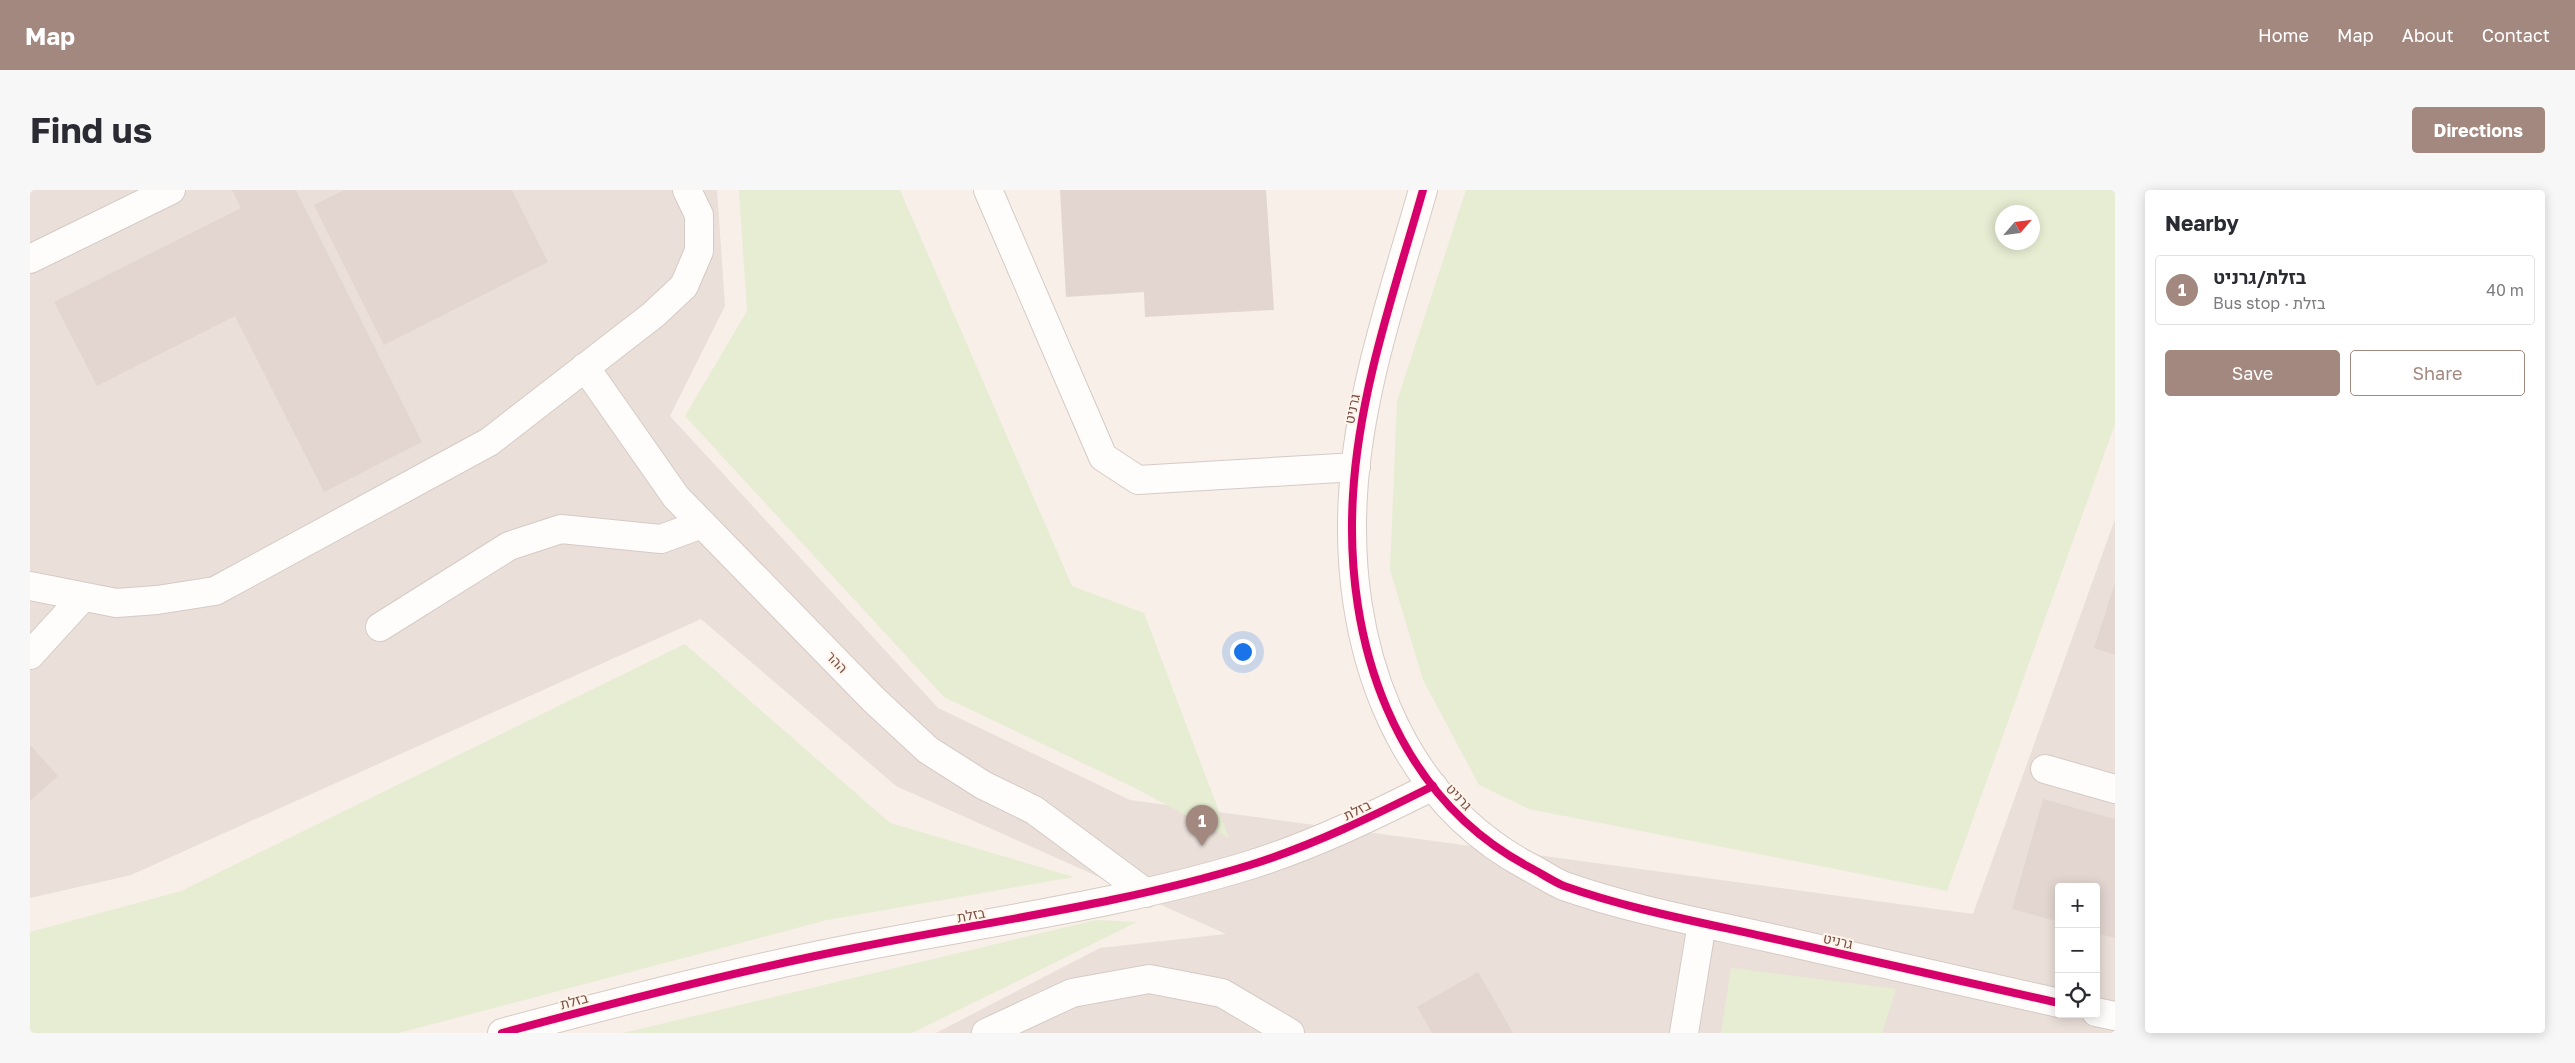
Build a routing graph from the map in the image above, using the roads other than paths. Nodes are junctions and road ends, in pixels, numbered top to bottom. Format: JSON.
{"nodes":[{"id":1,"x":171,"y":190,"type":"edge"},
{"id":2,"x":687,"y":190,"type":"edge"},
{"id":3,"x":988,"y":190,"type":"edge"},
{"id":4,"x":1422,"y":190,"type":"edge"},
{"id":5,"x":30,"y":259,"type":"edge"},
{"id":6,"x":584,"y":367,"type":"junction"},
{"id":7,"x":1356,"y":467,"type":"junction"},
{"id":8,"x":702,"y":524,"type":"junction"},
{"id":9,"x":30,"y":586,"type":"edge"},
{"id":10,"x":83,"y":596,"type":"junction"},
{"id":11,"x":380,"y":627,"type":"dead end"},
{"id":12,"x":30,"y":654,"type":"edge"},
{"id":13,"x":2045,"y":769,"type":"dead end"},
{"id":14,"x":1432,"y":786,"type":"junction"},
{"id":15,"x":2115,"y":789,"type":"edge"},
{"id":16,"x":1146,"y":893,"type":"junction"},
{"id":17,"x":1702,"y":923,"type":"junction"},
{"id":18,"x":2055,"y":1002,"type":"edge"},
{"id":19,"x":2100,"y":1013,"type":"edge"},
{"id":20,"x":2115,"y":1016,"type":"edge"},
{"id":21,"x":502,"y":1033,"type":"edge"},
{"id":22,"x":986,"y":1033,"type":"edge"},
{"id":23,"x":1290,"y":1033,"type":"edge"},
{"id":24,"x":1684,"y":1033,"type":"edge"}],
"edges":[{"from":1,"to":5,"type":"street"},
{"from":2,"to":6,"type":"street"},
{"from":3,"to":7,"type":"street"},
{"from":4,"to":7,"type":"street","name":"גרניט"},
{"from":6,"to":8,"type":"street","name":"ההר"},
{"from":6,"to":10,"type":"street"},
{"from":7,"to":14,"type":"street","name":"גרניט"},
{"from":8,"to":11,"type":"street"},
{"from":8,"to":16,"type":"street","name":"ההר"},
{"from":9,"to":10,"type":"street"},
{"from":10,"to":12,"type":"street"},
{"from":13,"to":15,"type":"street"},
{"from":14,"to":16,"type":"street","name":"בזלת"},
{"from":14,"to":17,"type":"street","name":"גרניט"},
{"from":16,"to":21,"type":"street","name":"בזלת"},
{"from":17,"to":18,"type":"street","name":"גרניט"},
{"from":17,"to":24,"type":"street"},
{"from":19,"to":20,"type":"street"},
{"from":22,"to":23,"type":"street"}]}
